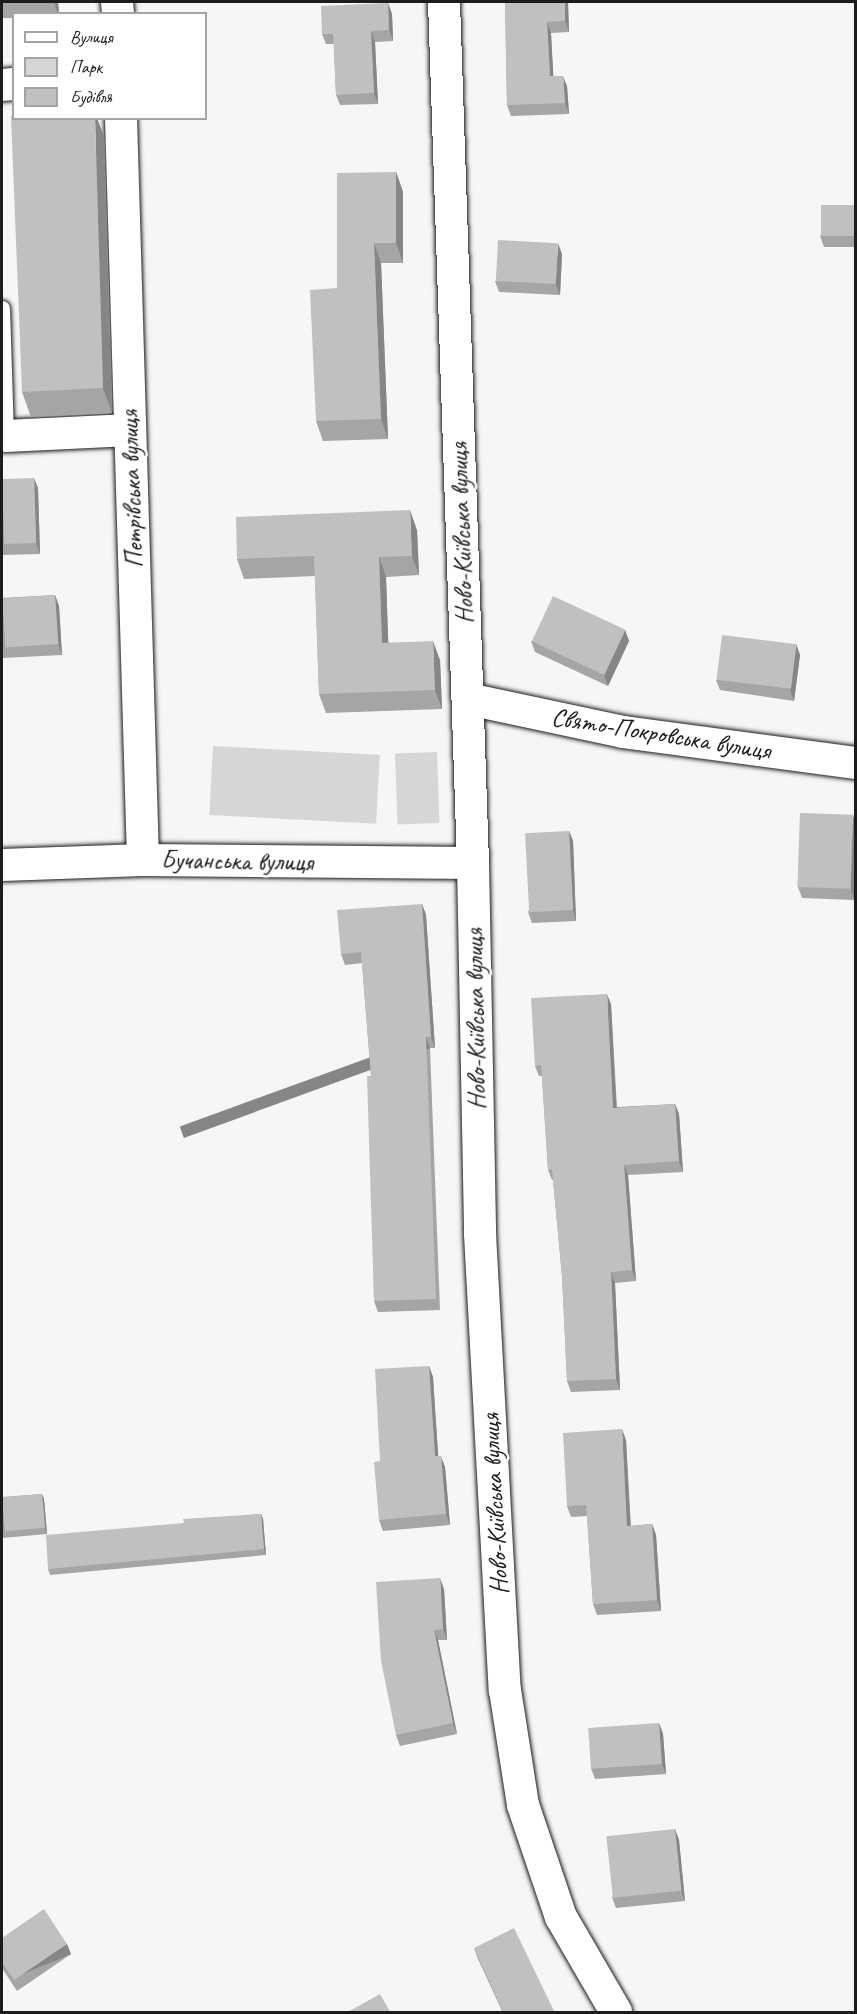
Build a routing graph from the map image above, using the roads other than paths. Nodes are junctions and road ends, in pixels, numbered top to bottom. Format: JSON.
{"nodes":[{"id":1,"x":444,"y":2,"type":"edge"},
{"id":2,"x":121,"y":120,"type":"edge"},
{"id":3,"x":2,"y":308,"type":"edge"},
{"id":4,"x":130,"y":430,"type":"junction"},
{"id":5,"x":4,"y":436,"type":"edge"},
{"id":6,"x":468,"y":699,"type":"junction"},
{"id":7,"x":855,"y":763,"type":"edge"},
{"id":8,"x":143,"y":860,"type":"junction"},
{"id":9,"x":473,"y":864,"type":"junction"},
{"id":10,"x":2,"y":866,"type":"edge"},
{"id":11,"x":616,"y":2013,"type":"edge"}],
"edges":[{"from":1,"to":6,"type":"street","name":"Ново-Київська вулиця"},
{"from":2,"to":4,"type":"street","name":"Петрівська вулиця"},
{"from":3,"to":5,"type":"lane"},
{"from":4,"to":5,"type":"street"},
{"from":4,"to":8,"type":"street","name":"Петрівська вулиця"},
{"from":6,"to":7,"type":"street","name":"Свято-Покровська вулиця"},
{"from":6,"to":9,"type":"street","name":"Ново-Київська вулиця"},
{"from":8,"to":9,"type":"street","name":"Бучанська вулиця"},
{"from":8,"to":10,"type":"street","name":"Бучанська вулиця"},
{"from":9,"to":11,"type":"street","name":"Ново-Київська вулиця"}]}
